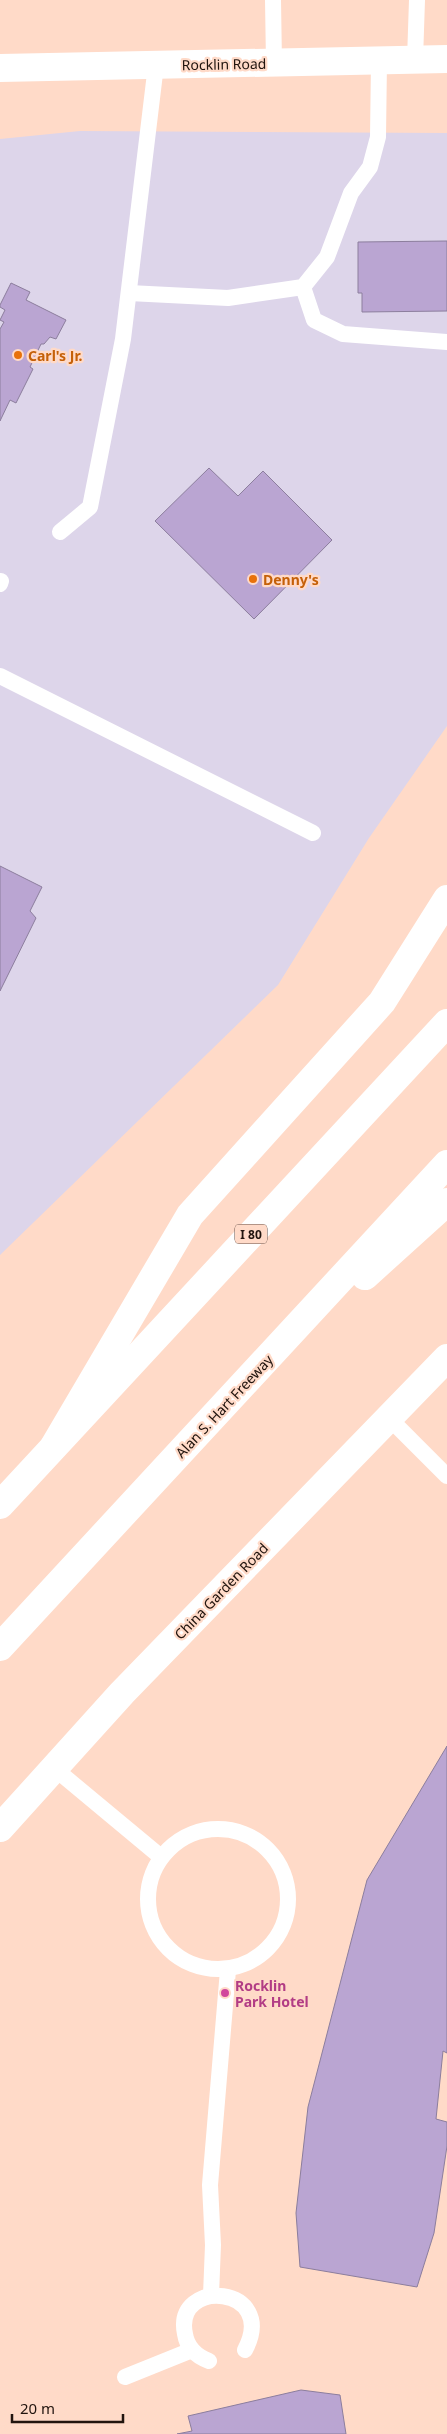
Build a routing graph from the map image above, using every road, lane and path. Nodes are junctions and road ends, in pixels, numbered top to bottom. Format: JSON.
{"nodes":[{"id":1,"x":273,"y":0,"type":"edge"},
{"id":2,"x":417,"y":0,"type":"edge"},
{"id":3,"x":447,"y":59,"type":"edge"},
{"id":4,"x":415,"y":60,"type":"junction"},
{"id":5,"x":379,"y":61,"type":"junction"},
{"id":6,"x":274,"y":63,"type":"junction"},
{"id":7,"x":156,"y":65,"type":"junction"},
{"id":8,"x":0,"y":68,"type":"edge"},
{"id":9,"x":303,"y":287,"type":"junction"},
{"id":10,"x":129,"y":293,"type":"junction"},
{"id":11,"x":447,"y":342,"type":"edge"},
{"id":12,"x":60,"y":532,"type":"dead end"},
{"id":13,"x":0,"y":676,"type":"edge"},
{"id":14,"x":313,"y":833,"type":"dead end"},
{"id":15,"x":447,"y":899,"type":"edge"},
{"id":16,"x":447,"y":1022,"type":"edge"},
{"id":17,"x":447,"y":1164,"type":"edge"},
{"id":18,"x":447,"y":1202,"type":"edge"},
{"id":19,"x":447,"y":1358,"type":"edge"},
{"id":20,"x":241,"y":1388,"type":"junction"},
{"id":21,"x":389,"y":1418,"type":"junction"},
{"id":22,"x":54,"y":1446,"type":"junction"},
{"id":23,"x":447,"y":1476,"type":"edge"},
{"id":24,"x":0,"y":1504,"type":"edge"},
{"id":25,"x":0,"y":1647,"type":"edge"},
{"id":26,"x":54,"y":1768,"type":"junction"},
{"id":27,"x":0,"y":1828,"type":"edge"},
{"id":28,"x":161,"y":1857,"type":"junction"},
{"id":29,"x":228,"y":1970,"type":"junction"},
{"id":30,"x":211,"y":2295,"type":"junction"},
{"id":31,"x":192,"y":2350,"type":"junction"},
{"id":32,"x":245,"y":2350,"type":"dead end"},
{"id":33,"x":209,"y":2361,"type":"dead end"},
{"id":34,"x":125,"y":2378,"type":"dead end"}],
"edges":[{"from":1,"to":6,"type":"lane"},
{"from":2,"to":4,"type":"lane"},
{"from":3,"to":4,"type":"main road","name":"Rocklin Road"},
{"from":4,"to":5,"type":"main road","name":"Rocklin Road"},
{"from":5,"to":6,"type":"main road","name":"Rocklin Road"},
{"from":5,"to":9,"type":"lane"},
{"from":6,"to":7,"type":"main road","name":"Rocklin Road"},
{"from":7,"to":8,"type":"main road","name":"Rocklin Road"},
{"from":7,"to":10,"type":"lane"},
{"from":9,"to":10,"type":"lane"},
{"from":9,"to":11,"type":"lane"},
{"from":10,"to":12,"type":"lane"},
{"from":13,"to":14,"type":"lane"},
{"from":15,"to":22,"type":"main road"},
{"from":16,"to":22,"type":"main road","number":"I 80"},
{"from":17,"to":20,"type":"main road","name":"Alan S. Hart Freeway"},
{"from":18,"to":20,"type":"main road"},
{"from":19,"to":21,"type":"main road","name":"China Garden Road"},
{"from":20,"to":25,"type":"main road","name":"Alan S. Hart Freeway"},
{"from":21,"to":23,"type":"lane"},
{"from":21,"to":26,"type":"main road","name":"China Garden Road"},
{"from":22,"to":24,"type":"main road","number":"I 80"},
{"from":26,"to":27,"type":"main road","name":"China Garden Road"},
{"from":26,"to":28,"type":"lane"},
{"from":28,"to":29,"type":"lane"},
{"from":28,"to":29,"type":"lane"},
{"from":29,"to":30,"type":"lane"},
{"from":30,"to":31,"type":"lane"},
{"from":30,"to":32,"type":"lane"},
{"from":31,"to":33,"type":"lane"},
{"from":31,"to":34,"type":"lane"}]}
